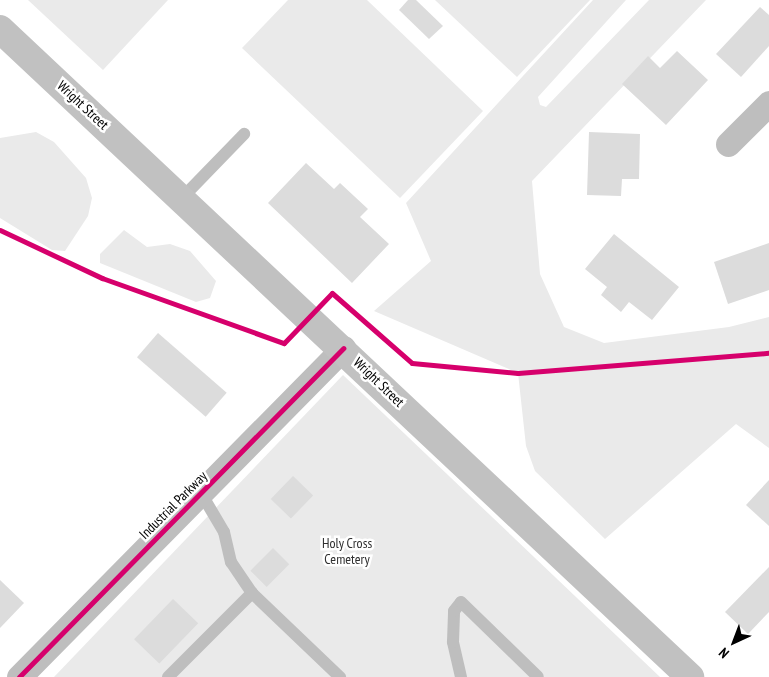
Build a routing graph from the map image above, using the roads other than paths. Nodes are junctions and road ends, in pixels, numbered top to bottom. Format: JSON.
{"nodes":[{"id":1,"x":0,"y":29,"type":"edge"},
{"id":2,"x":769,"y":103,"type":"edge"},
{"id":3,"x":244,"y":134,"type":"dead end"},
{"id":4,"x":728,"y":144,"type":"dead end"},
{"id":5,"x":183,"y":198,"type":"junction"},
{"id":6,"x":344,"y":348,"type":"junction"},
{"id":7,"x":200,"y":493,"type":"junction"},
{"id":8,"x":252,"y":593,"type":"junction"},
{"id":9,"x":19,"y":677,"type":"edge"},
{"id":10,"x":168,"y":677,"type":"edge"},
{"id":11,"x":340,"y":677,"type":"edge"},
{"id":12,"x":461,"y":677,"type":"edge"},
{"id":13,"x":538,"y":677,"type":"edge"},
{"id":14,"x":690,"y":677,"type":"edge"}],
"edges":[{"from":1,"to":5,"type":"main road","name":"Wright Street"},
{"from":2,"to":4,"type":"street"},
{"from":3,"to":5,"type":"lane"},
{"from":5,"to":6,"type":"main road","name":"Wright Street"},
{"from":6,"to":7,"type":"street","name":"Industrial Parkway"},
{"from":6,"to":14,"type":"main road","name":"Wright Street"},
{"from":7,"to":8,"type":"lane"},
{"from":7,"to":9,"type":"street","name":"Industrial Parkway"},
{"from":8,"to":10,"type":"lane"},
{"from":8,"to":11,"type":"lane"},
{"from":12,"to":13,"type":"lane"}]}
